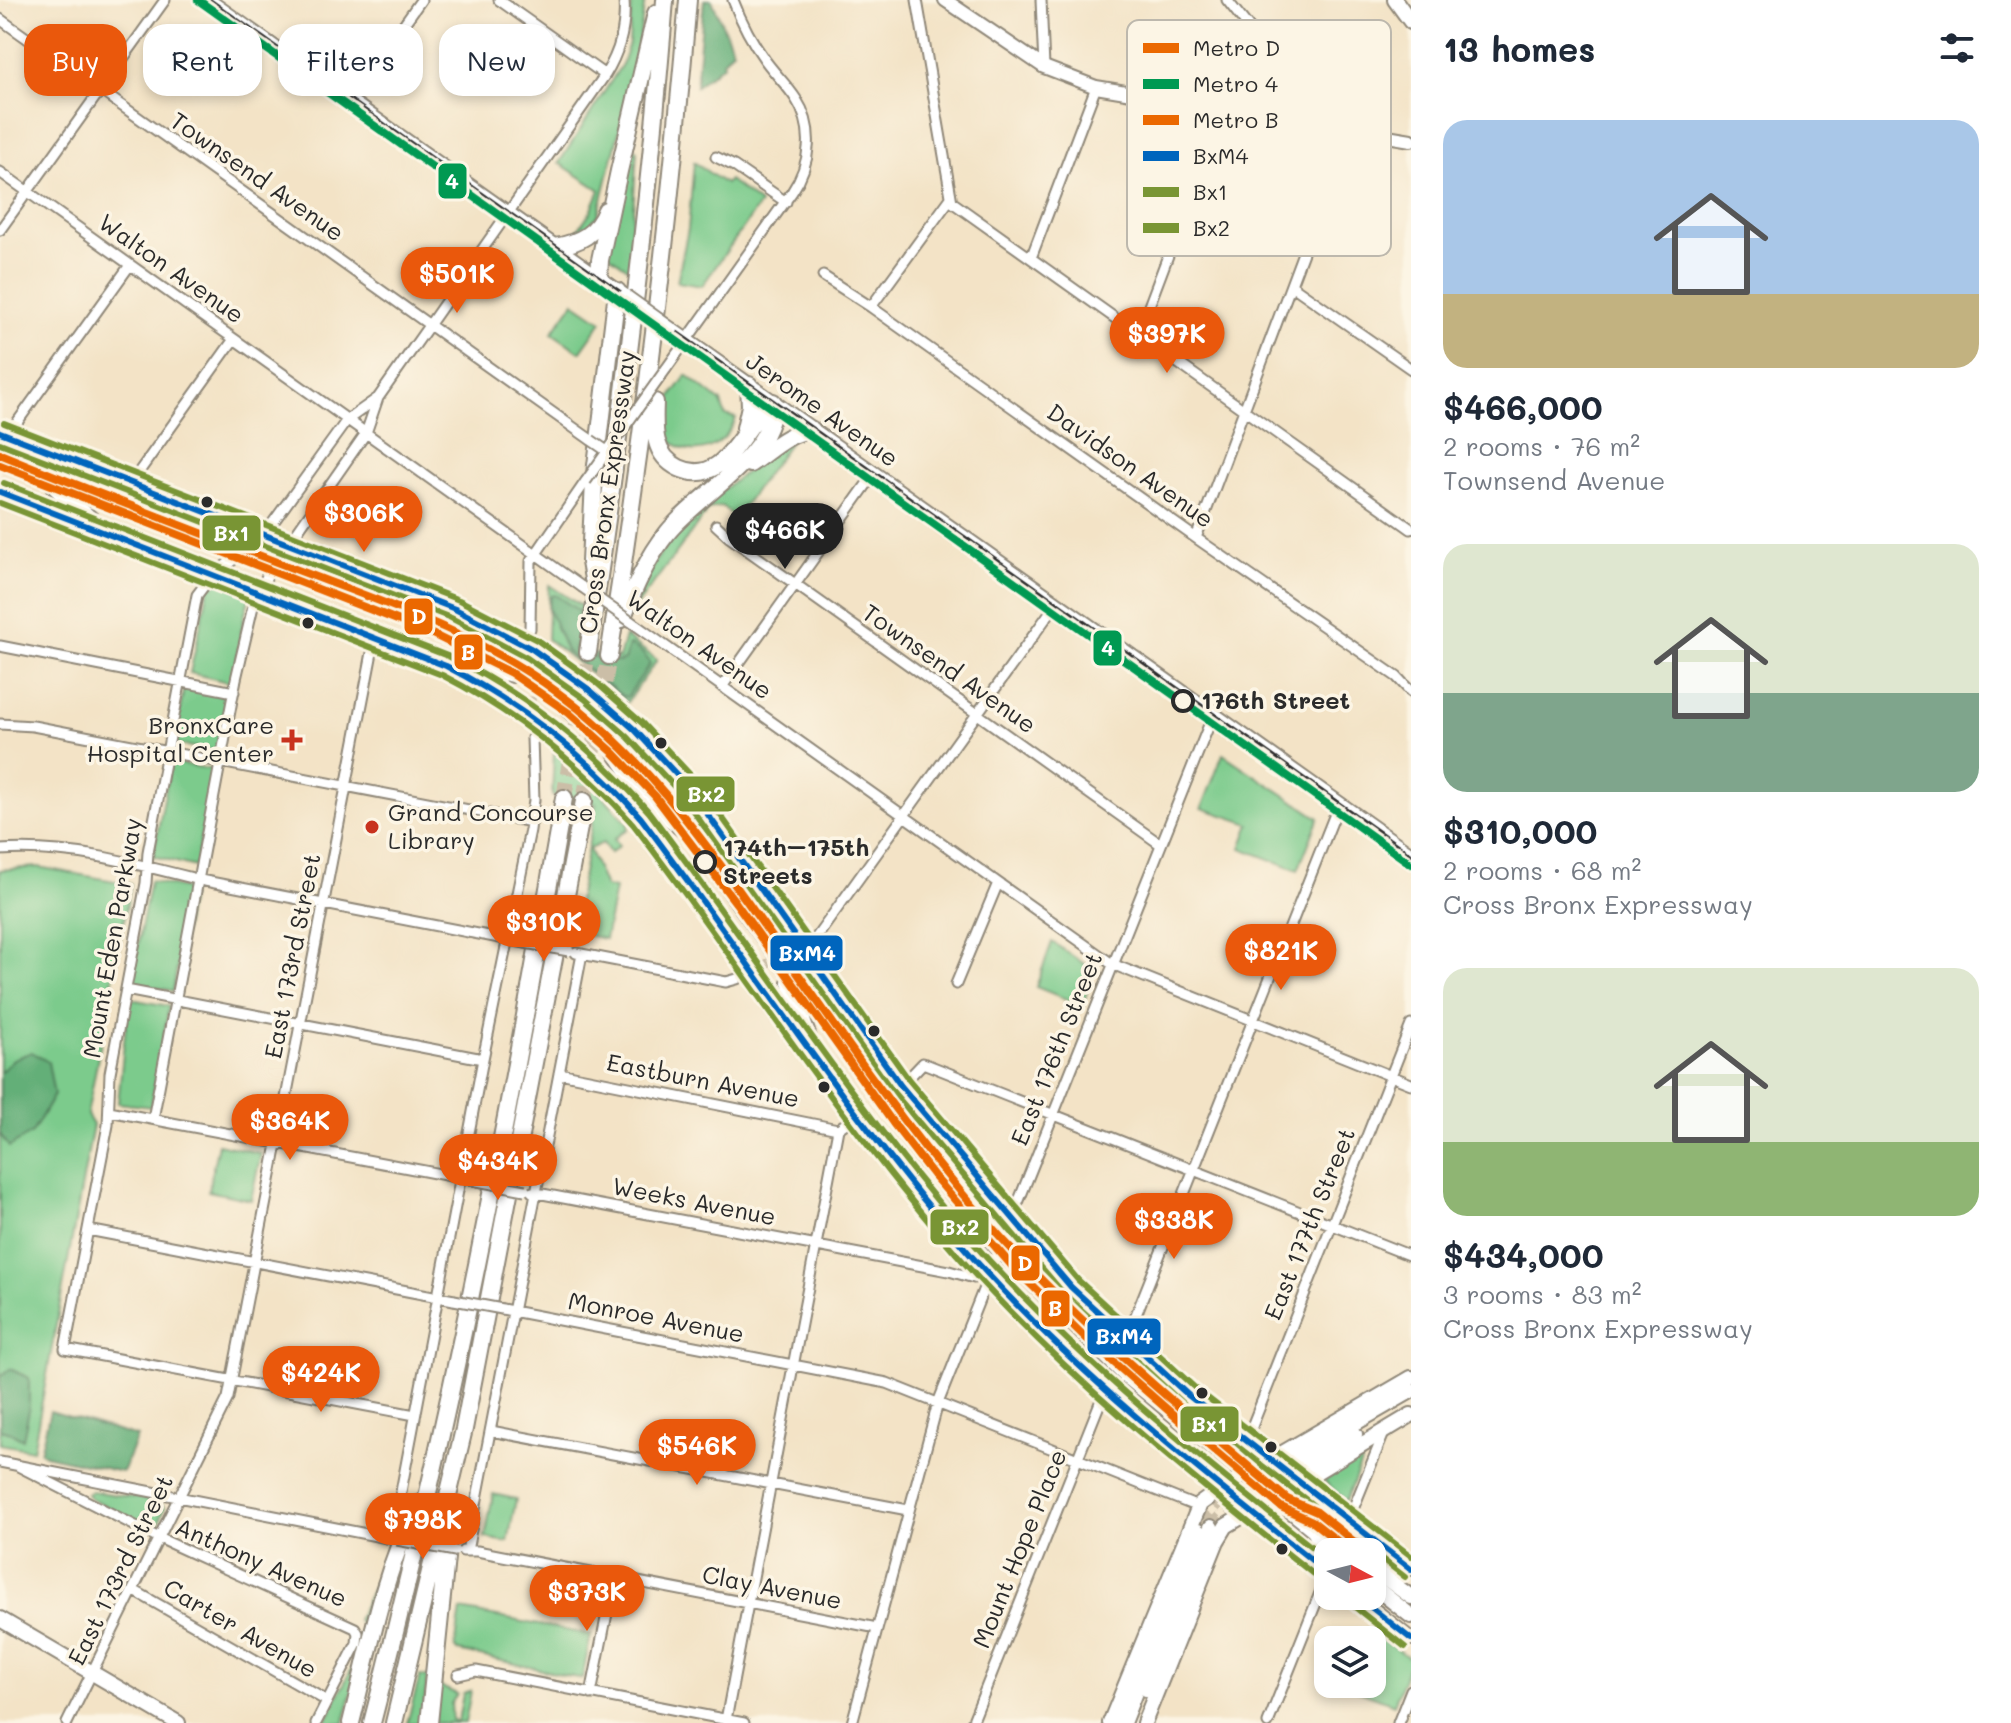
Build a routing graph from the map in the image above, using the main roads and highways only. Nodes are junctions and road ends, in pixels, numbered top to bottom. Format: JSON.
{"nodes":[{"id":1,"x":207,"y":0,"type":"edge"},
{"id":2,"x":659,"y":0,"type":"edge"},
{"id":3,"x":665,"y":0,"type":"edge"},
{"id":4,"x":688,"y":0,"type":"edge"},
{"id":5,"x":1395,"y":0,"type":"edge"},
{"id":6,"x":1411,"y":22,"type":"edge"},
{"id":7,"x":619,"y":171,"type":"junction"},
{"id":8,"x":555,"y":247,"type":"junction"},
{"id":9,"x":599,"y":278,"type":"junction"},
{"id":10,"x":621,"y":294,"type":"junction"},
{"id":11,"x":663,"y":329,"type":"junction"},
{"id":12,"x":749,"y":385,"type":"junction"},
{"id":13,"x":773,"y":402,"type":"junction"},
{"id":14,"x":812,"y":430,"type":"junction"},
{"id":15,"x":733,"y":450,"type":"junction"},
{"id":16,"x":0,"y":462,"type":"edge"},
{"id":17,"x":46,"y":480,"type":"junction"},
{"id":18,"x":715,"y":487,"type":"junction"},
{"id":19,"x":110,"y":535,"type":"road end"},
{"id":20,"x":589,"y":592,"type":"junction"},
{"id":21,"x":419,"y":625,"type":"junction"},
{"id":22,"x":532,"y":649,"type":"road end"},
{"id":23,"x":588,"y":652,"type":"tunnel mouth"},
{"id":24,"x":423,"y":656,"type":"road end"},
{"id":25,"x":524,"y":677,"type":"junction"},
{"id":26,"x":564,"y":798,"type":"tunnel mouth"},
{"id":27,"x":584,"y":801,"type":"tunnel mouth"},
{"id":28,"x":1411,"y":855,"type":"edge"},
{"id":29,"x":762,"y":890,"type":"road end"},
{"id":30,"x":784,"y":967,"type":"junction"},
{"id":31,"x":801,"y":991,"type":"junction"},
{"id":32,"x":818,"y":1062,"type":"road end"},
{"id":33,"x":1411,"y":1378,"type":"edge"},
{"id":34,"x":1411,"y":1391,"type":"edge"},
{"id":35,"x":1411,"y":1400,"type":"edge"},
{"id":36,"x":1411,"y":1415,"type":"edge"},
{"id":37,"x":457,"y":1461,"type":"junction"},
{"id":38,"x":1246,"y":1475,"type":"junction"},
{"id":39,"x":430,"y":1488,"type":"junction"},
{"id":40,"x":1274,"y":1497,"type":"junction"},
{"id":41,"x":1315,"y":1531,"type":"junction"},
{"id":42,"x":1365,"y":1533,"type":"road end"},
{"id":43,"x":1318,"y":1538,"type":"edge"},
{"id":44,"x":1324,"y":1538,"type":"edge"},
{"id":45,"x":1366,"y":1538,"type":"edge"},
{"id":46,"x":1386,"y":1572,"type":"edge"},
{"id":47,"x":1386,"y":1578,"type":"edge"},
{"id":48,"x":1398,"y":1587,"type":"junction"},
{"id":49,"x":1386,"y":1596,"type":"edge"},
{"id":50,"x":1411,"y":1597,"type":"edge"},
{"id":51,"x":1411,"y":1616,"type":"edge"},
{"id":52,"x":0,"y":1619,"type":"edge"},
{"id":53,"x":178,"y":1723,"type":"edge"},
{"id":54,"x":351,"y":1723,"type":"edge"},
{"id":55,"x":372,"y":1723,"type":"edge"},
{"id":56,"x":394,"y":1723,"type":"edge"},
{"id":57,"x":429,"y":1723,"type":"edge"},
{"id":58,"x":1110,"y":1723,"type":"edge"},
{"id":59,"x":1123,"y":1723,"type":"edge"},
{"id":60,"x":1132,"y":1723,"type":"edge"},
{"id":61,"x":1144,"y":1723,"type":"edge"}],
"edges":[{"from":1,"to":8,"type":"main road","name":"Jerome Avenue"},
{"from":2,"to":7,"type":"highway"},
{"from":3,"to":20,"type":"highway","name":"Cross Bronx Expressway"},
{"from":4,"to":11,"type":"highway","name":"Cross Bronx Expressway"},
{"from":5,"to":6,"type":"main road"},
{"from":7,"to":8,"type":"highway"},
{"from":7,"to":9,"type":"highway"},
{"from":8,"to":9,"type":"main road","name":"Jerome Avenue"},
{"from":9,"to":10,"type":"main road","name":"Jerome Avenue"},
{"from":10,"to":11,"type":"main road","name":"Jerome Avenue","bridge":true},
{"from":10,"to":20,"type":"highway"},
{"from":11,"to":12,"type":"main road","name":"Jerome Avenue"},
{"from":11,"to":15,"type":"highway"},
{"from":11,"to":18,"type":"highway","name":"Cross Bronx Expressway"},
{"from":12,"to":13,"type":"main road","name":"Jerome Avenue"},
{"from":12,"to":15,"type":"highway"},
{"from":13,"to":14,"type":"main road","name":"Jerome Avenue"},
{"from":13,"to":15,"type":"highway"},
{"from":13,"to":18,"type":"highway"},
{"from":14,"to":18,"type":"highway"},
{"from":14,"to":28,"type":"main road","name":"Jerome Avenue"},
{"from":16,"to":17,"type":"main road"},
{"from":17,"to":19,"type":"main road"},
{"from":17,"to":21,"type":"main road"},
{"from":20,"to":23,"type":"highway","name":"Cross Bronx Expressway"},
{"from":21,"to":22,"type":"main road"},
{"from":21,"to":25,"type":"main road"},
{"from":24,"to":25,"type":"main road"},
{"from":25,"to":30,"type":"main road"},
{"from":26,"to":39,"type":"highway"},
{"from":27,"to":37,"type":"highway"},
{"from":29,"to":31,"type":"main road"},
{"from":30,"to":31,"type":"main road"},
{"from":30,"to":32,"type":"main road"},
{"from":31,"to":38,"type":"main road"},
{"from":33,"to":38,"type":"main road"},
{"from":34,"to":35,"type":"main road"},
{"from":36,"to":40,"type":"main road"},
{"from":37,"to":56,"type":"highway"},
{"from":37,"to":57,"type":"highway"},
{"from":38,"to":40,"type":"main road"},
{"from":38,"to":58,"type":"main road"},
{"from":39,"to":54,"type":"highway"},
{"from":39,"to":55,"type":"highway"},
{"from":40,"to":41,"type":"main road"},
{"from":40,"to":61,"type":"main road"},
{"from":41,"to":43,"type":"main road"},
{"from":41,"to":44,"type":"main road"},
{"from":42,"to":45,"type":"main road"},
{"from":46,"to":48,"type":"main road"},
{"from":47,"to":48,"type":"main road"},
{"from":48,"to":50,"type":"main road"},
{"from":49,"to":51,"type":"main road"},
{"from":52,"to":53,"type":"main road"},
{"from":59,"to":60,"type":"main road"}]}
